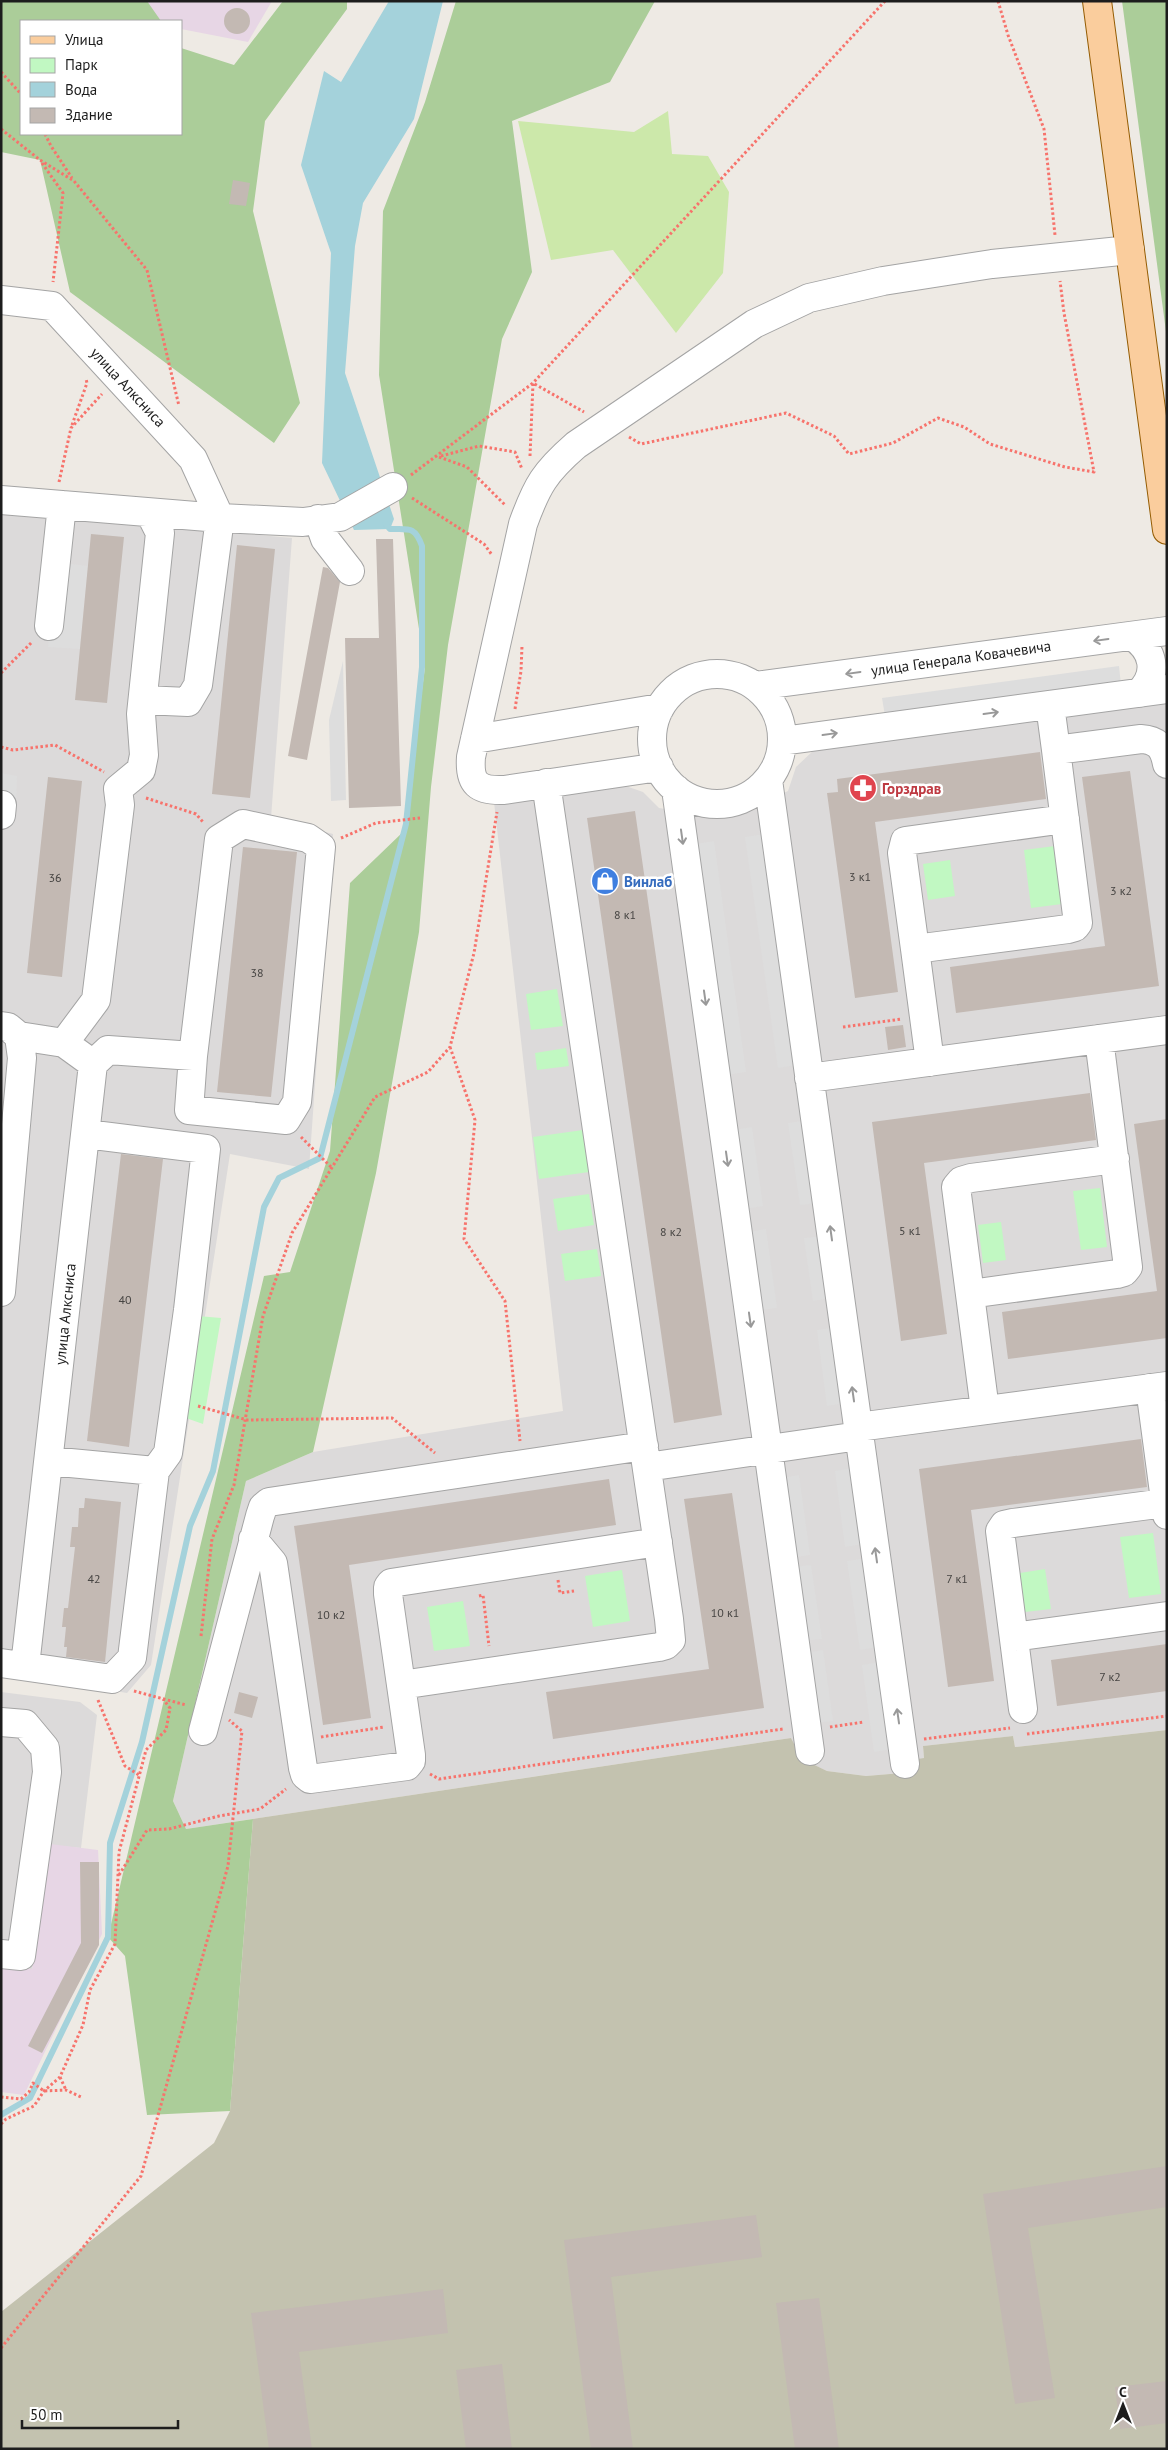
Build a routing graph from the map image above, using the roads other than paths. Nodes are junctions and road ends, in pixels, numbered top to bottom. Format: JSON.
{"nodes":[{"id":1,"x":1097,"y":1,"type":"edge"},
{"id":2,"x":1130,"y":250,"type":"junction"},
{"id":3,"x":1,"y":300,"type":"edge"},
{"id":4,"x":393,"y":487,"type":"road end"},
{"id":5,"x":1,"y":500,"type":"edge"},
{"id":6,"x":58,"y":505,"type":"junction"},
{"id":7,"x":150,"y":512,"type":"junction"},
{"id":8,"x":220,"y":518,"type":"junction"},
{"id":9,"x":329,"y":518,"type":"junction"},
{"id":10,"x":1167,"y":530,"type":"edge"},
{"id":11,"x":350,"y":571,"type":"dead end"},
{"id":12,"x":49,"y":626,"type":"road end"},
{"id":13,"x":1167,"y":631,"type":"edge"},
{"id":14,"x":1132,"y":636,"type":"junction"},
{"id":15,"x":755,"y":686,"type":"junction"},
{"id":16,"x":1167,"y":689,"type":"edge"},
{"id":17,"x":1140,"y":693,"type":"junction"},
{"id":18,"x":143,"y":700,"type":"junction"},
{"id":19,"x":1050,"y":705,"type":"junction"},
{"id":20,"x":660,"y":708,"type":"junction"},
{"id":21,"x":475,"y":739,"type":"junction"},
{"id":22,"x":782,"y":741,"type":"junction"},
{"id":23,"x":1056,"y":750,"type":"junction"},
{"id":24,"x":1167,"y":764,"type":"edge"},
{"id":25,"x":659,"y":767,"type":"junction"},
{"id":26,"x":768,"y":780,"type":"junction"},
{"id":27,"x":546,"y":783,"type":"junction"},
{"id":28,"x":676,"y":789,"type":"junction"},
{"id":29,"x":1065,"y":818,"type":"junction"},
{"id":30,"x":915,"y":949,"type":"junction"},
{"id":31,"x":1167,"y":1030,"type":"edge"},
{"id":32,"x":10,"y":1031,"type":"edge"},
{"id":33,"x":1099,"y":1039,"type":"junction"},
{"id":34,"x":64,"y":1042,"type":"junction"},
{"id":35,"x":193,"y":1056,"type":"junction"},
{"id":36,"x":930,"y":1062,"type":"junction"},
{"id":37,"x":93,"y":1064,"type":"junction"},
{"id":38,"x":809,"y":1078,"type":"junction"},
{"id":39,"x":86,"y":1134,"type":"junction"},
{"id":40,"x":1115,"y":1159,"type":"junction"},
{"id":41,"x":1,"y":1292,"type":"edge"},
{"id":42,"x":970,"y":1294,"type":"junction"},
{"id":43,"x":1158,"y":1387,"type":"edge"},
{"id":44,"x":986,"y":1410,"type":"junction"},
{"id":45,"x":859,"y":1432,"type":"junction"},
{"id":46,"x":1162,"y":1448,"type":"edge"},
{"id":47,"x":768,"y":1450,"type":"junction"},
{"id":48,"x":645,"y":1457,"type":"junction"},
{"id":49,"x":49,"y":1461,"type":"junction"},
{"id":50,"x":155,"y":1471,"type":"junction"},
{"id":51,"x":1166,"y":1509,"type":"edge"},
{"id":52,"x":254,"y":1540,"type":"junction"},
{"id":53,"x":658,"y":1542,"type":"junction"},
{"id":54,"x":1167,"y":1616,"type":"edge"},
{"id":55,"x":1014,"y":1637,"type":"junction"},
{"id":56,"x":13,"y":1665,"type":"edge"},
{"id":57,"x":401,"y":1685,"type":"junction"},
{"id":58,"x":1024,"y":1718,"type":"road end"},
{"id":59,"x":205,"y":1721,"type":"road end"},
{"id":60,"x":1,"y":1722,"type":"edge"},
{"id":61,"x":808,"y":1735,"type":"road end"},
{"id":62,"x":904,"y":1754,"type":"road end"},
{"id":63,"x":1,"y":1954,"type":"edge"}],
"edges":[{"from":1,"to":2,"type":"main road"},
{"from":2,"to":10,"type":"main road"},
{"from":2,"to":21,"type":"street"},
{"from":3,"to":8,"type":"street","name":"улица Алксниса"},
{"from":4,"to":9,"type":"street"},
{"from":5,"to":6,"type":"street"},
{"from":6,"to":7,"type":"street"},
{"from":6,"to":12,"type":"street"},
{"from":7,"to":8,"type":"street"},
{"from":7,"to":18,"type":"street"},
{"from":8,"to":9,"type":"street"},
{"from":8,"to":18,"type":"street"},
{"from":9,"to":11,"type":"street"},
{"from":13,"to":14,"type":"street","name":"улица Генерала Ковачевича"},
{"from":14,"to":15,"type":"street","name":"улица Генерала Ковачевича","one_way":true},
{"from":14,"to":17,"type":"street"},
{"from":15,"to":20,"type":"street"},
{"from":15,"to":22,"type":"street"},
{"from":16,"to":17,"type":"street"},
{"from":17,"to":19,"type":"street"},
{"from":18,"to":34,"type":"street"},
{"from":22,"to":19,"type":"street","one_way":true},
{"from":19,"to":23,"type":"street"},
{"from":20,"to":21,"type":"street"},
{"from":20,"to":25,"type":"street"},
{"from":21,"to":27,"type":"street"},
{"from":22,"to":26,"type":"street"},
{"from":23,"to":24,"type":"street"},
{"from":23,"to":29,"type":"street"},
{"from":25,"to":27,"type":"street"},
{"from":25,"to":28,"type":"street"},
{"from":26,"to":28,"type":"street"},
{"from":26,"to":38,"type":"street"},
{"from":27,"to":48,"type":"street"},
{"from":28,"to":47,"type":"street","one_way":true},
{"from":29,"to":30,"type":"street"},
{"from":29,"to":30,"type":"street"},
{"from":30,"to":36,"type":"street"},
{"from":31,"to":33,"type":"street"},
{"from":32,"to":34,"type":"street"},
{"from":32,"to":41,"type":"street"},
{"from":33,"to":36,"type":"street"},
{"from":33,"to":40,"type":"street"},
{"from":34,"to":37,"type":"street"},
{"from":35,"to":35,"type":"street"},
{"from":35,"to":37,"type":"street"},
{"from":36,"to":38,"type":"street"},
{"from":37,"to":39,"type":"street","name":"улица Алксниса"},
{"from":45,"to":38,"type":"street","one_way":true},
{"from":39,"to":49,"type":"street","name":"улица Алксниса"},
{"from":39,"to":50,"type":"street"},
{"from":40,"to":42,"type":"street"},
{"from":40,"to":42,"type":"street"},
{"from":42,"to":44,"type":"street"},
{"from":43,"to":44,"type":"street"},
{"from":43,"to":46,"type":"street"},
{"from":44,"to":45,"type":"street"},
{"from":45,"to":47,"type":"street"},
{"from":62,"to":45,"type":"street","one_way":true},
{"from":46,"to":51,"type":"street"},
{"from":47,"to":48,"type":"street"},
{"from":47,"to":61,"type":"street"},
{"from":48,"to":52,"type":"street"},
{"from":48,"to":53,"type":"street"},
{"from":49,"to":50,"type":"street"},
{"from":49,"to":56,"type":"street","name":"улица Алксниса"},
{"from":50,"to":56,"type":"street"},
{"from":51,"to":55,"type":"street"},
{"from":52,"to":57,"type":"street"},
{"from":52,"to":59,"type":"street"},
{"from":53,"to":57,"type":"street"},
{"from":53,"to":57,"type":"street"},
{"from":54,"to":55,"type":"street"},
{"from":55,"to":58,"type":"street"},
{"from":60,"to":63,"type":"street"}]}
